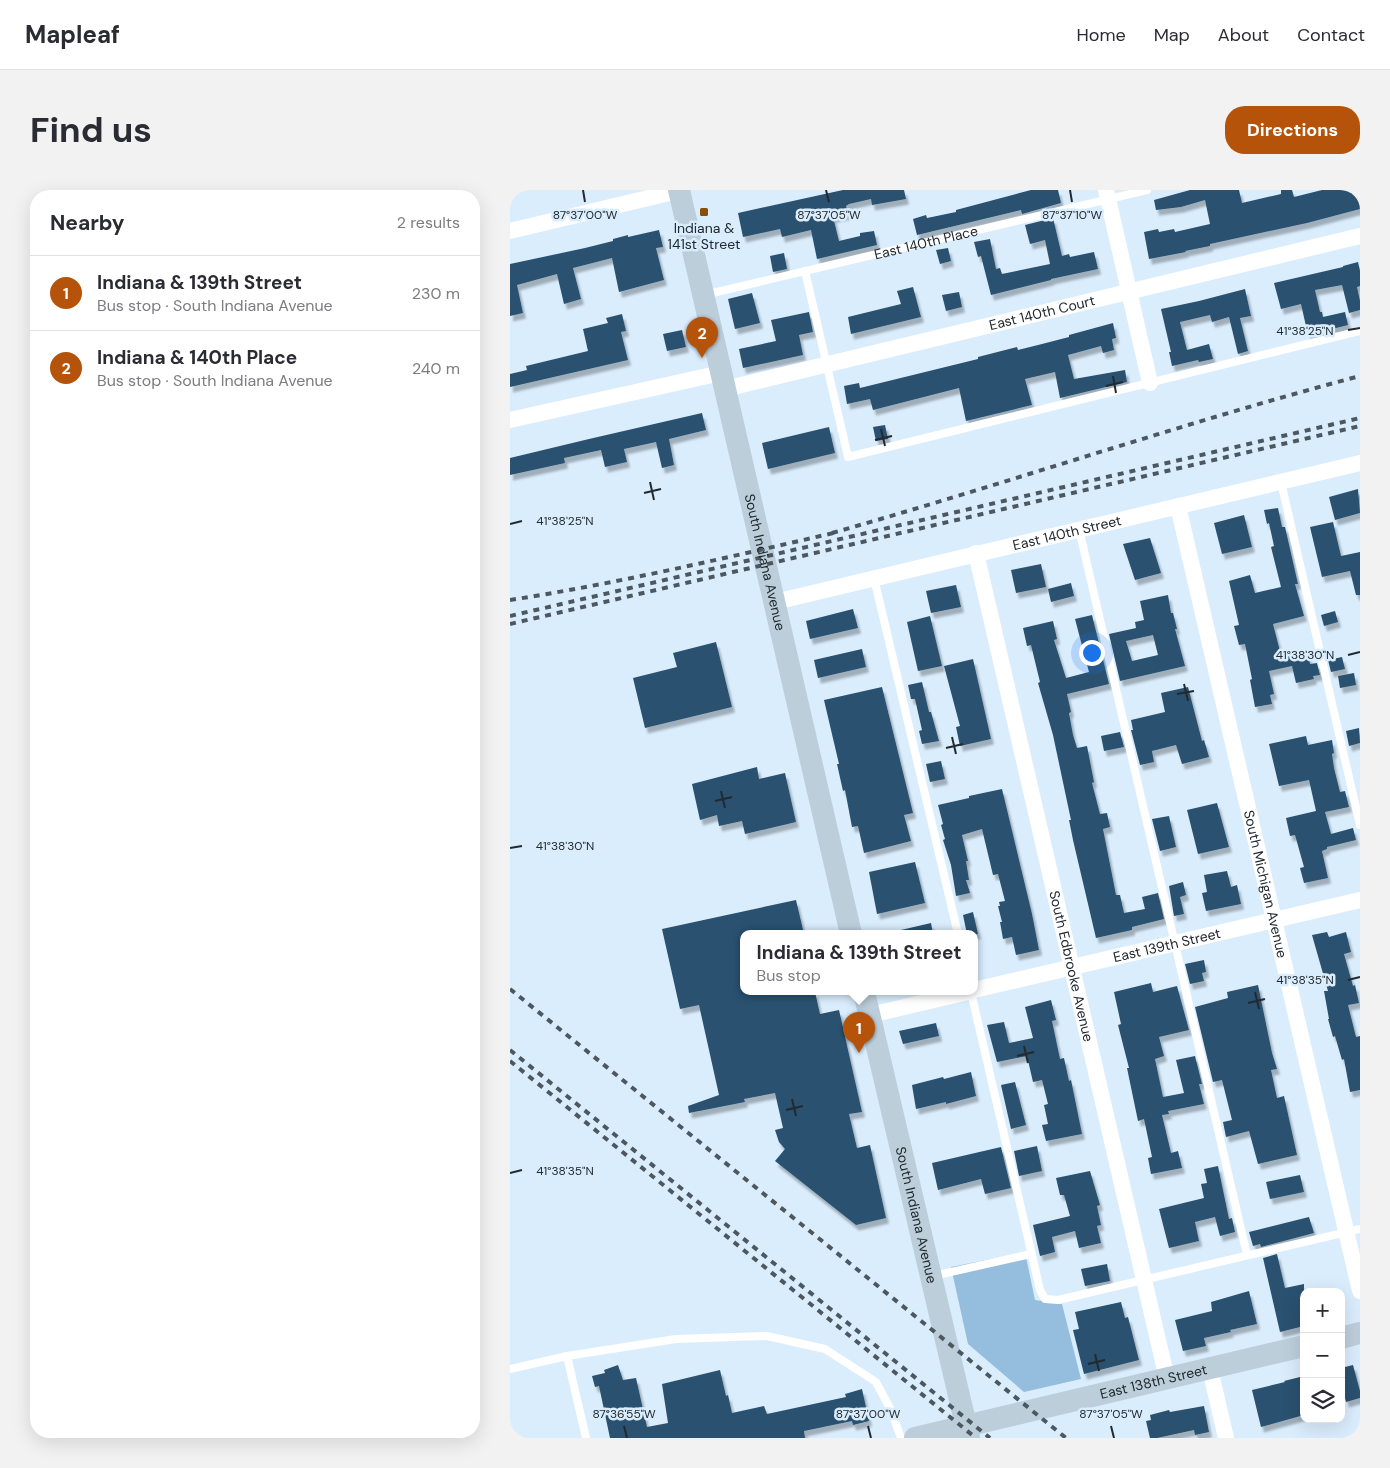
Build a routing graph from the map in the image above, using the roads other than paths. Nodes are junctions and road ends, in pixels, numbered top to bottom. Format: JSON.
{"nodes":[{"id":1,"x":680,"y":190,"type":"edge"},
{"id":2,"x":1147,"y":190,"type":"edge"},
{"id":3,"x":1107,"y":195,"type":"edge"},
{"id":4,"x":510,"y":231,"type":"edge"},
{"id":5,"x":1360,"y":236,"type":"edge"},
{"id":6,"x":805,"y":271,"type":"junction"},
{"id":7,"x":1129,"y":291,"type":"junction"},
{"id":8,"x":703,"y":296,"type":"junction"},
{"id":9,"x":1360,"y":331,"type":"edge"},
{"id":10,"x":826,"y":364,"type":"junction"},
{"id":11,"x":723,"y":381,"type":"junction"},
{"id":12,"x":1150,"y":383,"type":"junction"},
{"id":13,"x":510,"y":420,"type":"edge"},
{"id":14,"x":1360,"y":463,"type":"edge"},
{"id":15,"x":1281,"y":482,"type":"junction"},
{"id":16,"x":1178,"y":506,"type":"junction"},
{"id":17,"x":1079,"y":529,"type":"junction"},
{"id":18,"x":976,"y":553,"type":"junction"},
{"id":19,"x":874,"y":578,"type":"junction"},
{"id":20,"x":775,"y":602,"type":"junction"},
{"id":21,"x":1360,"y":825,"type":"edge"},
{"id":22,"x":1360,"y":900,"type":"edge"},
{"id":23,"x":1274,"y":920,"type":"junction"},
{"id":24,"x":850,"y":930,"type":"edge"},
{"id":25,"x":957,"y":930,"type":"edge"},
{"id":26,"x":1175,"y":944,"type":"junction"},
{"id":27,"x":1072,"y":968,"type":"junction"},
{"id":28,"x":978,"y":989,"type":"edge"},
{"id":29,"x":865,"y":995,"type":"edge"},
{"id":30,"x":954,"y":995,"type":"edge"},
{"id":31,"x":972,"y":995,"type":"edge"},
{"id":32,"x":870,"y":1015,"type":"junction"},
{"id":33,"x":1353,"y":1230,"type":"edge"},
{"id":34,"x":1032,"y":1254,"type":"junction"},
{"id":35,"x":1247,"y":1255,"type":"junction"},
{"id":36,"x":932,"y":1277,"type":"junction"},
{"id":37,"x":1144,"y":1280,"type":"junction"},
{"id":38,"x":1360,"y":1292,"type":"edge"},
{"id":39,"x":1360,"y":1333,"type":"edge"},
{"id":40,"x":1345,"y":1337,"type":"edge"},
{"id":41,"x":1300,"y":1347,"type":"edge"},
{"id":42,"x":567,"y":1356,"type":"junction"},
{"id":43,"x":510,"y":1369,"type":"edge"},
{"id":44,"x":1210,"y":1369,"type":"junction"},
{"id":45,"x":1167,"y":1379,"type":"junction"},
{"id":46,"x":968,"y":1432,"type":"edge"},
{"id":47,"x":586,"y":1438,"type":"edge"},
{"id":48,"x":901,"y":1438,"type":"edge"},
{"id":49,"x":915,"y":1438,"type":"edge"},
{"id":50,"x":1226,"y":1438,"type":"edge"}],
"edges":[{"from":1,"to":4,"type":"street"},
{"from":1,"to":8,"type":"main road","name":"South Indiana Avenue"},
{"from":2,"to":3,"type":"lane","name":"East 140th Place"},
{"from":3,"to":6,"type":"lane","name":"East 140th Place"},
{"from":3,"to":7,"type":"street"},
{"from":5,"to":7,"type":"street","name":"East 140th Court"},
{"from":6,"to":8,"type":"lane","name":"East 140th Place"},
{"from":6,"to":10,"type":"lane"},
{"from":7,"to":10,"type":"street","name":"East 140th Court"},
{"from":7,"to":12,"type":"street"},
{"from":8,"to":11,"type":"main road","name":"South Indiana Avenue"},
{"from":9,"to":12,"type":"lane"},
{"from":10,"to":11,"type":"street","name":"East 140th Court"},
{"from":10,"to":12,"type":"lane"},
{"from":11,"to":13,"type":"street"},
{"from":11,"to":20,"type":"main road","name":"South Indiana Avenue"},
{"from":14,"to":15,"type":"street","name":"East 140th Street"},
{"from":15,"to":16,"type":"street","name":"East 140th Street"},
{"from":15,"to":21,"type":"lane"},
{"from":16,"to":17,"type":"street","name":"East 140th Street"},
{"from":16,"to":23,"type":"street","name":"South Michigan Avenue"},
{"from":17,"to":18,"type":"street","name":"East 140th Street"},
{"from":17,"to":26,"type":"lane"},
{"from":18,"to":19,"type":"street","name":"East 140th Street"},
{"from":18,"to":27,"type":"street","name":"South Edbrooke Avenue"},
{"from":19,"to":20,"type":"street","name":"East 140th Street"},
{"from":19,"to":25,"type":"lane"},
{"from":20,"to":24,"type":"main road","name":"South Indiana Avenue"},
{"from":22,"to":23,"type":"street","name":"East 139th Street"},
{"from":23,"to":26,"type":"street","name":"East 139th Street"},
{"from":23,"to":33,"type":"street","name":"South Michigan Avenue"},
{"from":26,"to":27,"type":"street","name":"East 139th Street"},
{"from":26,"to":35,"type":"lane"},
{"from":27,"to":28,"type":"street","name":"East 139th Street"},
{"from":27,"to":37,"type":"street","name":"South Edbrooke Avenue"},
{"from":29,"to":32,"type":"main road","name":"South Indiana Avenue"},
{"from":30,"to":32,"type":"street","name":"East 139th Street"},
{"from":31,"to":34,"type":"lane"},
{"from":32,"to":36,"type":"main road","name":"South Indiana Avenue"},
{"from":33,"to":35,"type":"lane"},
{"from":33,"to":38,"type":"street","name":"South Michigan Avenue"},
{"from":34,"to":36,"type":"lane"},
{"from":34,"to":37,"type":"lane"},
{"from":35,"to":37,"type":"lane"},
{"from":36,"to":46,"type":"main road","name":"South Indiana Avenue"},
{"from":37,"to":45,"type":"street","name":"South Edbrooke Avenue"},
{"from":39,"to":40,"type":"main road"},
{"from":41,"to":44,"type":"main road","name":"East 138th Street"},
{"from":42,"to":43,"type":"lane"},
{"from":42,"to":47,"type":"lane"},
{"from":42,"to":48,"type":"lane"},
{"from":44,"to":45,"type":"main road","name":"East 138th Street"},
{"from":44,"to":50,"type":"street"},
{"from":45,"to":46,"type":"main road","name":"East 138th Street"},
{"from":46,"to":49,"type":"main road","name":"East 138th Street"}]}
